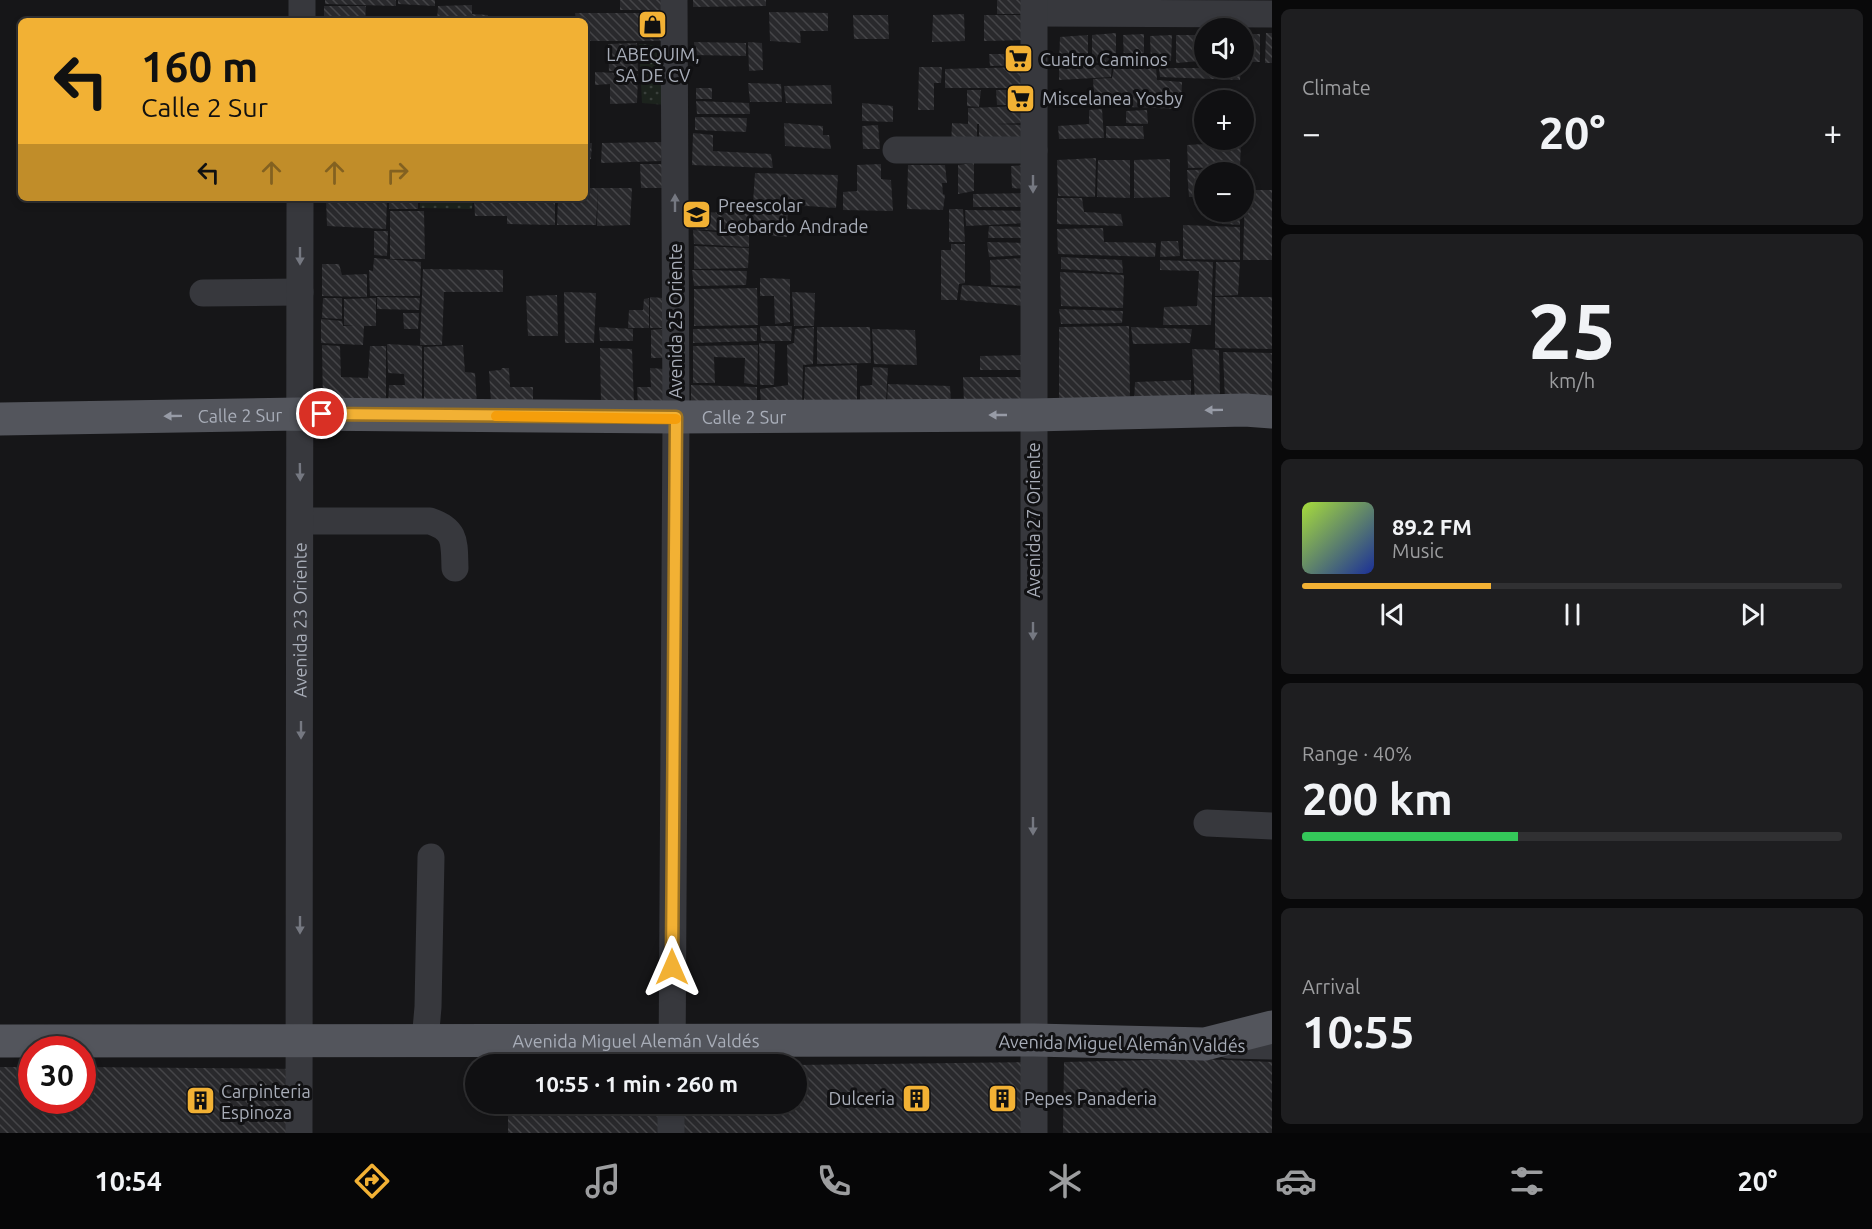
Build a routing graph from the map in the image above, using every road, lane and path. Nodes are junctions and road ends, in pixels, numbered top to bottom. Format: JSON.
{"nodes":[{"id":1,"x":302,"y":0,"type":"edge"},
{"id":2,"x":674,"y":0,"type":"edge"},
{"id":3,"x":1034,"y":7,"type":"edge"},
{"id":4,"x":1272,"y":14,"type":"edge"},
{"id":5,"x":302,"y":18,"type":"edge"},
{"id":6,"x":896,"y":150,"type":"dead end"},
{"id":7,"x":1034,"y":150,"type":"junction"},
{"id":8,"x":300,"y":201,"type":"edge"},
{"id":9,"x":300,"y":292,"type":"junction"},
{"id":10,"x":203,"y":293,"type":"dead end"},
{"id":11,"x":1272,"y":412,"type":"edge"},
{"id":12,"x":299,"y":414,"type":"junction"},
{"id":13,"x":1033,"y":415,"type":"junction"},
{"id":14,"x":676,"y":417,"type":"junction"},
{"id":15,"x":0,"y":419,"type":"edge"},
{"id":16,"x":301,"y":521,"type":"junction"},
{"id":17,"x":455,"y":568,"type":"dead end"},
{"id":18,"x":1207,"y":823,"type":"dead end"},
{"id":19,"x":1272,"y":826,"type":"edge"},
{"id":20,"x":431,"y":857,"type":"dead end"},
{"id":21,"x":1272,"y":1027,"type":"edge"},
{"id":22,"x":1034,"y":1040,"type":"junction"},
{"id":23,"x":0,"y":1041,"type":"edge"},
{"id":24,"x":300,"y":1041,"type":"junction"},
{"id":25,"x":425,"y":1041,"type":"junction"},
{"id":26,"x":1205,"y":1044,"type":"junction"},
{"id":27,"x":1272,"y":1046,"type":"edge"},
{"id":28,"x":672,"y":1052,"type":"edge"},
{"id":29,"x":672,"y":1114,"type":"edge"},
{"id":30,"x":299,"y":1133,"type":"edge"},
{"id":31,"x":671,"y":1133,"type":"edge"},
{"id":32,"x":1034,"y":1133,"type":"edge"}],
"edges":[{"from":1,"to":5,"type":"street"},
{"from":14,"to":2,"type":"street","name":"Avenida 25 Oriente","one_way":true},
{"from":3,"to":4,"type":"street"},
{"from":3,"to":7,"type":"street","name":"Avenida 27 Oriente"},
{"from":6,"to":7,"type":"street"},
{"from":7,"to":13,"type":"street","name":"Avenida 27 Oriente","one_way":true},
{"from":8,"to":9,"type":"street","name":"Avenida 23 Oriente","one_way":true},
{"from":9,"to":10,"type":"street"},
{"from":9,"to":12,"type":"street","name":"Avenida 23 Oriente"},
{"from":11,"to":13,"type":"main road","name":"Calle 2 Sur","one_way":true},
{"from":12,"to":14,"type":"main road","name":"Calle 2 Sur"},
{"from":12,"to":15,"type":"main road","name":"Calle 2 Sur","one_way":true},
{"from":12,"to":16,"type":"street","name":"Avenida 23 Oriente","one_way":true},
{"from":13,"to":14,"type":"main road","name":"Calle 2 Sur","one_way":true},
{"from":13,"to":22,"type":"street","name":"Avenida 27 Oriente","one_way":true},
{"from":14,"to":28,"type":"street","name":"Avenida 25 Oriente"},
{"from":16,"to":17,"type":"street"},
{"from":16,"to":24,"type":"street","name":"Avenida 23 Oriente","one_way":true},
{"from":18,"to":19,"type":"street"},
{"from":20,"to":25,"type":"street"},
{"from":21,"to":26,"type":"main road"},
{"from":22,"to":26,"type":"main road","name":"Avenida Miguel Alemán Valdés"},
{"from":22,"to":28,"type":"main road","name":"Avenida Miguel Alemán Valdés"},
{"from":22,"to":32,"type":"street","name":"Avenida 27 Oriente"},
{"from":23,"to":24,"type":"main road","name":"Avenida Miguel Alemán Valdés"},
{"from":24,"to":25,"type":"main road","name":"Avenida Miguel Alemán Valdés"},
{"from":24,"to":30,"type":"street","name":"Avenida 23 Oriente"},
{"from":25,"to":28,"type":"main road","name":"Avenida Miguel Alemán Valdés"},
{"from":26,"to":27,"type":"street","name":"Avenida Miguel Alemán Valdés"},
{"from":29,"to":31,"type":"street"}]}
